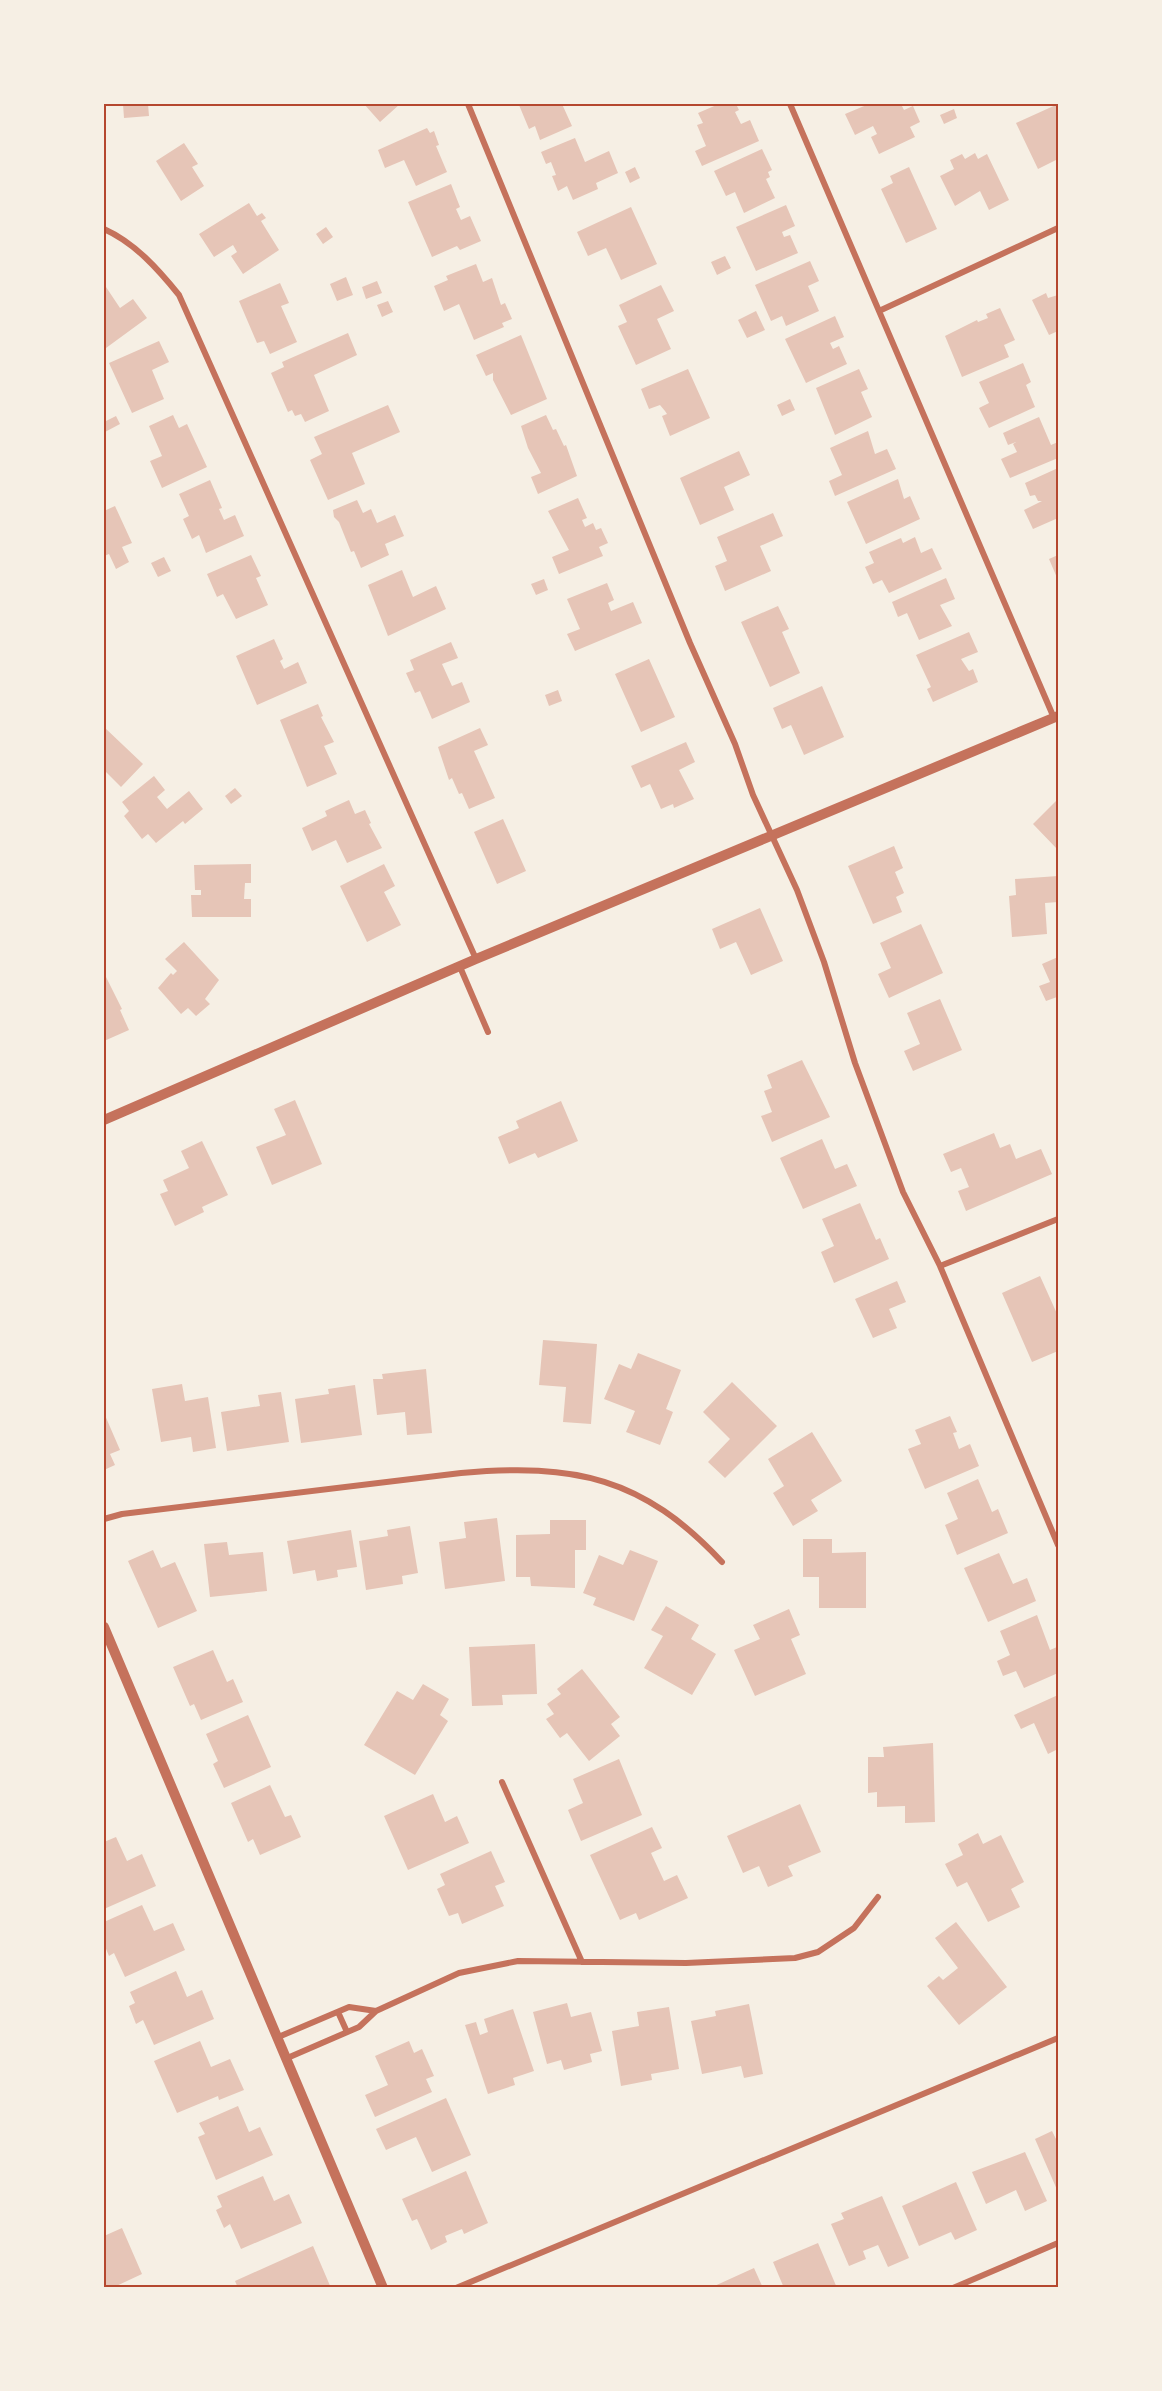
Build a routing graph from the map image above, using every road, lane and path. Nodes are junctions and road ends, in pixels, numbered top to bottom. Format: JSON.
{"nodes":[{"id":1,"x":468,"y":104,"type":"edge"},
{"id":2,"x":790,"y":104,"type":"edge"},
{"id":3,"x":1059,"y":228,"type":"edge"},
{"id":4,"x":104,"y":229,"type":"edge"},
{"id":5,"x":879,"y":311,"type":"junction"},
{"id":6,"x":1056,"y":717,"type":"edge"},
{"id":7,"x":773,"y":836,"type":"junction"},
{"id":8,"x":476,"y":959,"type":"junction"},
{"id":9,"x":460,"y":967,"type":"junction"},
{"id":10,"x":488,"y":1032,"type":"dead end"},
{"id":11,"x":104,"y":1120,"type":"edge"},
{"id":12,"x":1059,"y":1219,"type":"edge"},
{"id":13,"x":940,"y":1266,"type":"junction"},
{"id":14,"x":104,"y":1519,"type":"edge"},
{"id":15,"x":1059,"y":1545,"type":"edge"},
{"id":16,"x":722,"y":1562,"type":"dead end"},
{"id":17,"x":104,"y":1627,"type":"edge"},
{"id":18,"x":502,"y":1782,"type":"dead end"},
{"id":19,"x":878,"y":1897,"type":"dead end"},
{"id":20,"x":582,"y":1962,"type":"junction"},
{"id":21,"x":376,"y":2011,"type":"junction"},
{"id":22,"x":338,"y":2012,"type":"junction"},
{"id":23,"x":347,"y":2032,"type":"junction"},
{"id":24,"x":276,"y":2038,"type":"junction"},
{"id":25,"x":1059,"y":2038,"type":"edge"},
{"id":26,"x":284,"y":2059,"type":"junction"},
{"id":27,"x":1059,"y":2243,"type":"edge"},
{"id":28,"x":383,"y":2288,"type":"edge"},
{"id":29,"x":456,"y":2288,"type":"edge"},
{"id":30,"x":953,"y":2288,"type":"edge"}],
"edges":[{"from":1,"to":7,"type":"street"},
{"from":2,"to":5,"type":"street"},
{"from":3,"to":5,"type":"street"},
{"from":4,"to":8,"type":"street"},
{"from":5,"to":6,"type":"street"},
{"from":6,"to":7,"type":"street"},
{"from":7,"to":8,"type":"street"},
{"from":7,"to":13,"type":"street"},
{"from":8,"to":9,"type":"street"},
{"from":9,"to":10,"type":"street"},
{"from":9,"to":11,"type":"street"},
{"from":12,"to":13,"type":"street"},
{"from":13,"to":15,"type":"street"},
{"from":14,"to":16,"type":"street"},
{"from":17,"to":24,"type":"street"},
{"from":18,"to":20,"type":"street"},
{"from":19,"to":20,"type":"street"},
{"from":20,"to":21,"type":"street"},
{"from":21,"to":22,"type":"street"},
{"from":21,"to":23,"type":"street"},
{"from":22,"to":23,"type":"street"},
{"from":22,"to":24,"type":"street"},
{"from":23,"to":26,"type":"street"},
{"from":24,"to":26,"type":"street"},
{"from":25,"to":29,"type":"street"},
{"from":26,"to":28,"type":"street"},
{"from":27,"to":30,"type":"street"}]}
